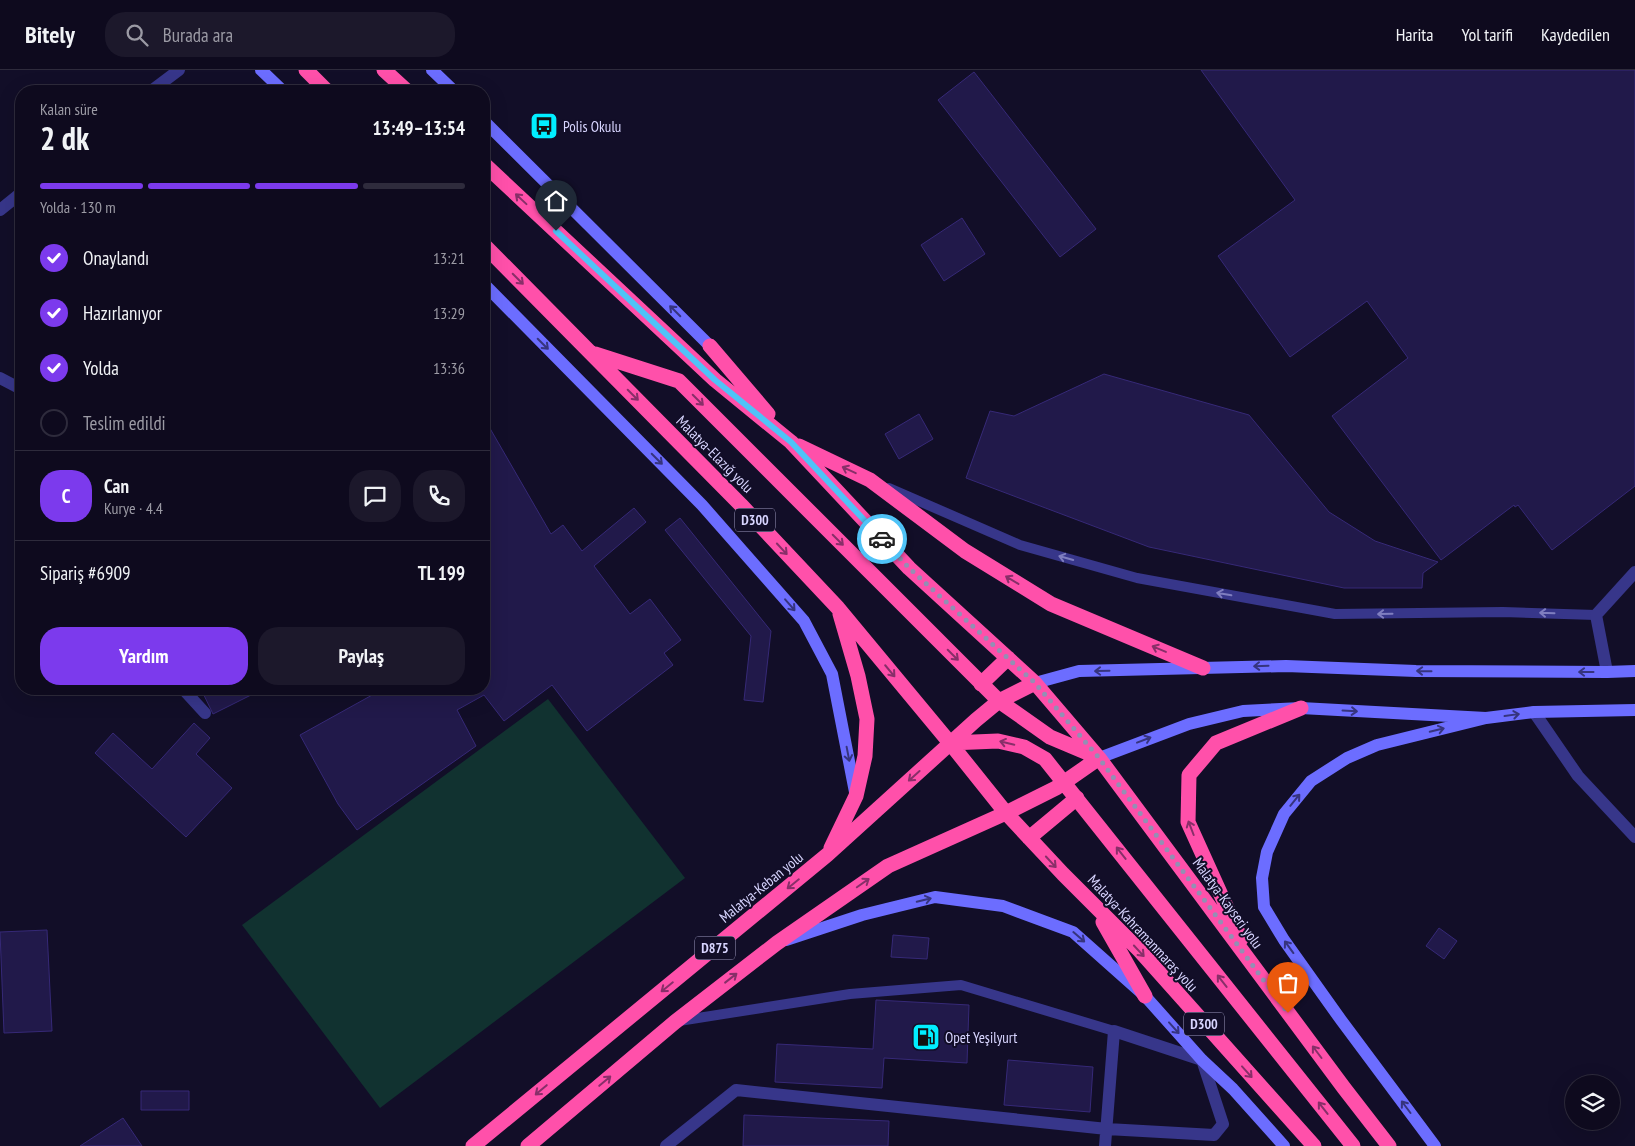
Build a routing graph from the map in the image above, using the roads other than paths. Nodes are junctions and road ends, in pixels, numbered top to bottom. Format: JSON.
{"nodes":[{"id":1,"x":179,"y":70,"type":"edge"},
{"id":2,"x":261,"y":70,"type":"edge"},
{"id":3,"x":304,"y":70,"type":"edge"},
{"id":4,"x":384,"y":70,"type":"edge"},
{"id":5,"x":432,"y":70,"type":"edge"},
{"id":6,"x":160,"y":85,"type":"edge"},
{"id":7,"x":277,"y":85,"type":"edge"},
{"id":8,"x":320,"y":85,"type":"edge"},
{"id":9,"x":400,"y":85,"type":"edge"},
{"id":10,"x":448,"y":85,"type":"edge"},
{"id":11,"x":490,"y":127,"type":"edge"},
{"id":12,"x":490,"y":170,"type":"edge"},
{"id":13,"x":15,"y":198,"type":"edge"},
{"id":14,"x":0,"y":210,"type":"edge"},
{"id":15,"x":490,"y":251,"type":"edge"},
{"id":16,"x":490,"y":294,"type":"edge"},
{"id":17,"x":710,"y":346,"type":"joint"},
{"id":18,"x":592,"y":353,"type":"junction"},
{"id":19,"x":0,"y":378,"type":"edge"},
{"id":20,"x":15,"y":386,"type":"edge"},
{"id":21,"x":791,"y":442,"type":"junction"},
{"id":22,"x":870,"y":480,"type":"junction"},
{"id":23,"x":1635,"y":572,"type":"edge"},
{"id":24,"x":838,"y":608,"type":"junction"},
{"id":25,"x":1596,"y":615,"type":"junction"},
{"id":26,"x":1008,"y":658,"type":"junction"},
{"id":27,"x":1204,"y":668,"type":"junction"},
{"id":28,"x":1635,"y":671,"type":"edge"},
{"id":29,"x":1607,"y":672,"type":"junction"},
{"id":30,"x":1035,"y":683,"type":"junction"},
{"id":31,"x":981,"y":684,"type":"junction"},
{"id":32,"x":188,"y":695,"type":"edge"},
{"id":33,"x":999,"y":701,"type":"junction"},
{"id":34,"x":1301,"y":708,"type":"junction"},
{"id":35,"x":1635,"y":710,"type":"edge"},
{"id":36,"x":1534,"y":712,"type":"junction"},
{"id":37,"x":205,"y":713,"type":"dead end"},
{"id":38,"x":1486,"y":718,"type":"junction"},
{"id":39,"x":950,"y":743,"type":"junction"},
{"id":40,"x":1099,"y":758,"type":"junction"},
{"id":41,"x":1064,"y":782,"type":"junction"},
{"id":42,"x":856,"y":796,"type":"junction"},
{"id":43,"x":1077,"y":798,"type":"junction"},
{"id":44,"x":1006,"y":814,"type":"junction"},
{"id":45,"x":1635,"y":837,"type":"edge"},
{"id":46,"x":1029,"y":838,"type":"junction"},
{"id":47,"x":827,"y":856,"type":"junction"},
{"id":48,"x":1092,"y":904,"type":"junction"},
{"id":49,"x":777,"y":943,"type":"junction"},
{"id":50,"x":1254,"y":968,"type":"junction"},
{"id":51,"x":1145,"y":996,"type":"junction"},
{"id":52,"x":675,"y":1022,"type":"junction"},
{"id":53,"x":1114,"y":1031,"type":"junction"},
{"id":54,"x":1202,"y":1060,"type":"junction"},
{"id":55,"x":1106,"y":1129,"type":"junction"},
{"id":56,"x":473,"y":1146,"type":"edge"},
{"id":57,"x":528,"y":1146,"type":"edge"},
{"id":58,"x":666,"y":1146,"type":"edge"},
{"id":59,"x":1105,"y":1146,"type":"edge"},
{"id":60,"x":1284,"y":1146,"type":"edge"},
{"id":61,"x":1314,"y":1146,"type":"edge"},
{"id":62,"x":1353,"y":1146,"type":"edge"},
{"id":63,"x":1389,"y":1146,"type":"edge"},
{"id":64,"x":1435,"y":1146,"type":"edge"}],
"edges":[{"from":1,"to":6,"type":"street"},
{"from":2,"to":7,"type":"street"},
{"from":3,"to":8,"type":"highway"},
{"from":4,"to":9,"type":"highway"},
{"from":5,"to":10,"type":"street"},
{"from":17,"to":11,"type":"street","one_way":true},
{"from":21,"to":12,"type":"highway","one_way":true},
{"from":13,"to":14,"type":"street"},
{"from":15,"to":18,"type":"highway","name":"Malatya-Elazığ yolu","number":"D300","one_way":true},
{"from":16,"to":42,"type":"street","one_way":true},
{"from":17,"to":21,"type":"highway"},
{"from":18,"to":24,"type":"highway","name":"Malatya-Elazığ yolu","number":"D300","one_way":true},
{"from":18,"to":31,"type":"highway","one_way":true},
{"from":19,"to":20,"type":"street"},
{"from":22,"to":21,"type":"highway","one_way":true},
{"from":21,"to":26,"type":"highway"},
{"from":25,"to":22,"type":"lane","one_way":true},
{"from":27,"to":22,"type":"highway","one_way":true},
{"from":23,"to":25,"type":"street"},
{"from":24,"to":39,"type":"highway","name":"Malatya-Elazığ yolu","number":"D300","one_way":true},
{"from":24,"to":42,"type":"highway"},
{"from":25,"to":29,"type":"street"},
{"from":26,"to":30,"type":"highway"},
{"from":26,"to":31,"type":"highway"},
{"from":29,"to":27,"type":"street","one_way":true},
{"from":27,"to":30,"type":"street","one_way":true},
{"from":28,"to":29,"type":"street"},
{"from":30,"to":33,"type":"highway","name":"Malatya-Keban yolu"},
{"from":30,"to":40,"type":"highway","name":"Malatya-Kayseri yolu"},
{"from":31,"to":33,"type":"highway"},
{"from":32,"to":37,"type":"street"},
{"from":33,"to":39,"type":"highway","name":"Malatya-Keban yolu"},
{"from":33,"to":40,"type":"highway"},
{"from":34,"to":38,"type":"street","one_way":true},
{"from":40,"to":34,"type":"street","one_way":true},
{"from":50,"to":34,"type":"highway","one_way":true},
{"from":35,"to":36,"type":"street"},
{"from":38,"to":36,"type":"street","one_way":true},
{"from":36,"to":45,"type":"street"},
{"from":64,"to":38,"type":"street","one_way":true},
{"from":41,"to":39,"type":"highway","one_way":true},
{"from":39,"to":44,"type":"highway","name":"Malatya-Elazığ yolu","number":"D300"},
{"from":39,"to":47,"type":"highway","name":"Malatya-Keban yolu","number":"D875","one_way":true},
{"from":40,"to":41,"type":"highway"},
{"from":40,"to":50,"type":"highway","name":"Malatya-Kayseri yolu"},
{"from":41,"to":43,"type":"highway"},
{"from":41,"to":44,"type":"highway"},
{"from":42,"to":47,"type":"highway"},
{"from":43,"to":46,"type":"highway"},
{"from":62,"to":43,"type":"highway","one_way":true},
{"from":44,"to":46,"type":"highway","name":"Malatya-Kahramanmaraş yolu","number":"D300"},
{"from":49,"to":44,"type":"highway","number":"D875","one_way":true},
{"from":46,"to":48,"type":"highway","name":"Malatya-Kahramanmaraş yolu","number":"D300","one_way":true},
{"from":47,"to":56,"type":"highway","name":"Malatya-Keban yolu","number":"D875","one_way":true},
{"from":48,"to":51,"type":"highway"},
{"from":48,"to":61,"type":"highway","name":"Malatya-Kahramanmaraş yolu","number":"D300","one_way":true},
{"from":49,"to":51,"type":"street","one_way":true},
{"from":52,"to":49,"type":"highway","number":"D875","one_way":true},
{"from":63,"to":50,"type":"highway","name":"Malatya-Kayseri yolu","one_way":true},
{"from":51,"to":54,"type":"street","one_way":true},
{"from":52,"to":53,"type":"lane"},
{"from":57,"to":52,"type":"highway","number":"D875","one_way":true},
{"from":53,"to":54,"type":"street"},
{"from":53,"to":55,"type":"street"},
{"from":54,"to":55,"type":"street"},
{"from":54,"to":60,"type":"street"},
{"from":55,"to":58,"type":"street"},
{"from":55,"to":59,"type":"street"}]}
